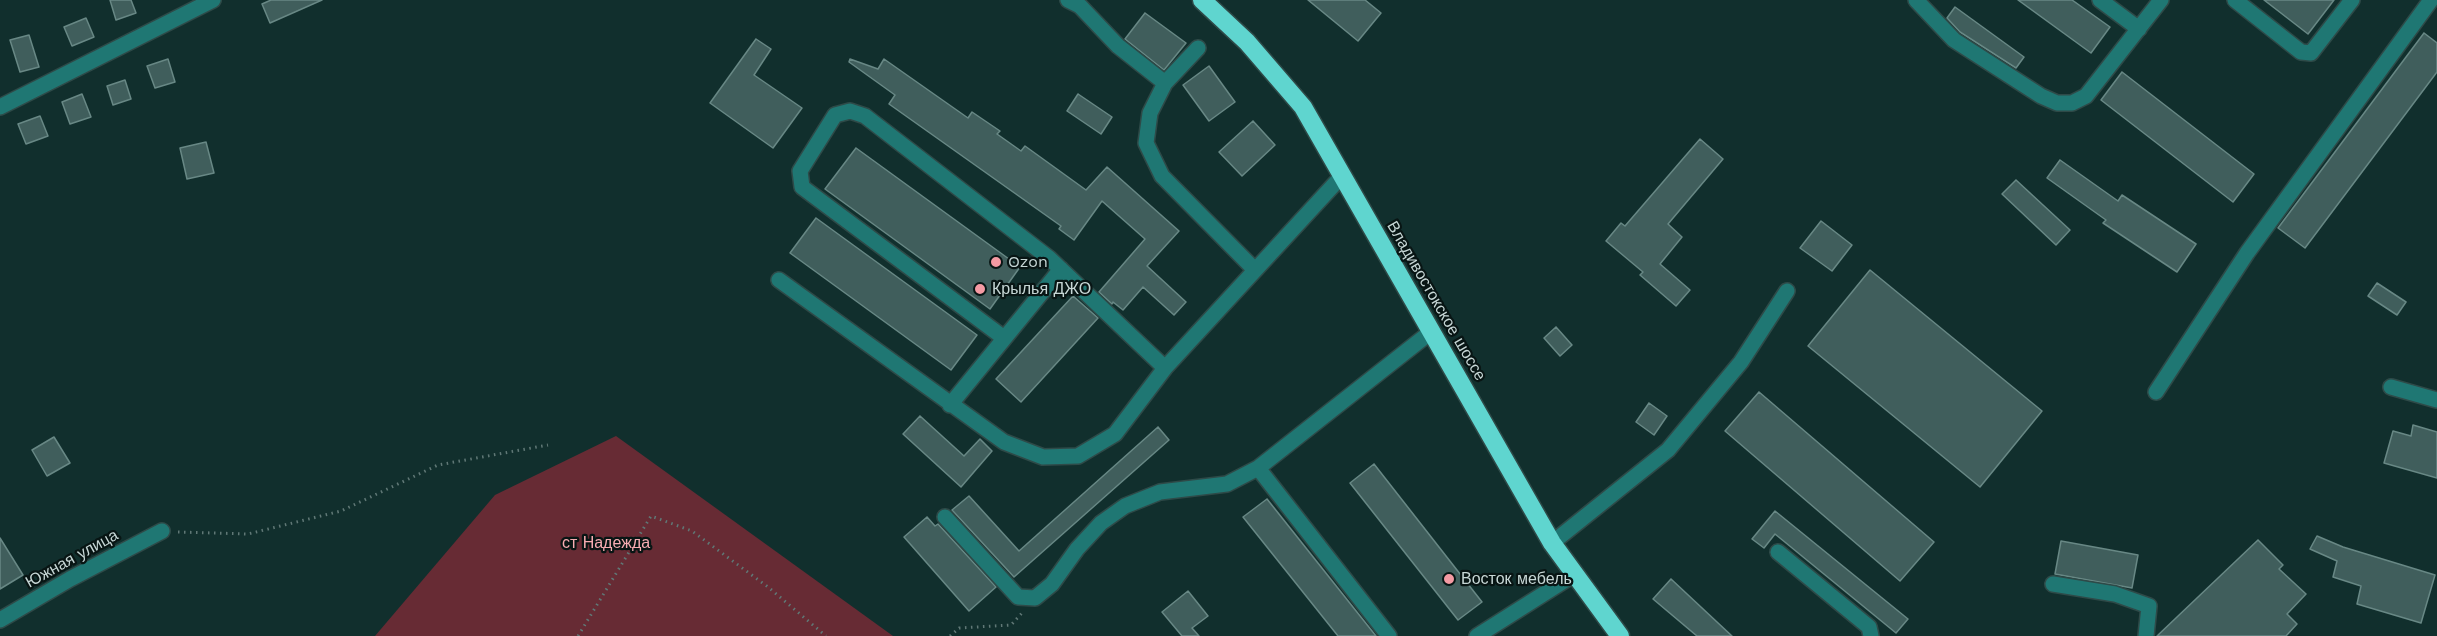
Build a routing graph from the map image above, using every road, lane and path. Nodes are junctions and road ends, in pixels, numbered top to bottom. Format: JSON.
{"nodes":[{"id":1,"x":213,"y":0,"type":"edge"},
{"id":2,"x":1068,"y":0,"type":"edge"},
{"id":3,"x":1202,"y":0,"type":"edge"},
{"id":4,"x":1916,"y":0,"type":"edge"},
{"id":5,"x":2100,"y":0,"type":"edge"},
{"id":6,"x":2161,"y":0,"type":"edge"},
{"id":7,"x":2235,"y":0,"type":"edge"},
{"id":8,"x":2352,"y":0,"type":"edge"},
{"id":9,"x":2431,"y":0,"type":"edge"},
{"id":10,"x":2139,"y":29,"type":"junction"},
{"id":11,"x":1198,"y":48,"type":"dead end"},
{"id":12,"x":1165,"y":83,"type":"junction"},
{"id":13,"x":0,"y":107,"type":"edge"},
{"id":14,"x":1341,"y":177,"type":"junction"},
{"id":15,"x":1061,"y":269,"type":"junction"},
{"id":16,"x":1255,"y":270,"type":"junction"},
{"id":17,"x":779,"y":280,"type":"dead end"},
{"id":18,"x":1787,"y":291,"type":"dead end"},
{"id":19,"x":1432,"y":331,"type":"junction"},
{"id":20,"x":1004,"y":338,"type":"junction"},
{"id":21,"x":1165,"y":368,"type":"junction"},
{"id":22,"x":2391,"y":387,"type":"dead end"},
{"id":23,"x":2156,"y":392,"type":"dead end"},
{"id":24,"x":2437,"y":400,"type":"edge"},
{"id":25,"x":950,"y":405,"type":"junction"},
{"id":26,"x":548,"y":445,"type":"dead end"},
{"id":27,"x":1258,"y":468,"type":"junction"},
{"id":28,"x":945,"y":517,"type":"dead end"},
{"id":29,"x":162,"y":531,"type":"joint"},
{"id":30,"x":1552,"y":543,"type":"junction"},
{"id":31,"x":1778,"y":552,"type":"dead end"},
{"id":32,"x":1575,"y":574,"type":"junction"},
{"id":33,"x":2053,"y":584,"type":"dead end"},
{"id":34,"x":1035,"y":598,"type":"junction"},
{"id":35,"x":0,"y":620,"type":"edge"},
{"id":36,"x":578,"y":636,"type":"edge"},
{"id":37,"x":826,"y":636,"type":"edge"},
{"id":38,"x":950,"y":636,"type":"edge"},
{"id":39,"x":1389,"y":636,"type":"edge"},
{"id":40,"x":1477,"y":636,"type":"edge"},
{"id":41,"x":1620,"y":636,"type":"edge"},
{"id":42,"x":1871,"y":636,"type":"edge"},
{"id":43,"x":2146,"y":636,"type":"edge"}],
"edges":[{"from":1,"to":13,"type":"street"},
{"from":2,"to":12,"type":"street"},
{"from":3,"to":14,"type":"highway","name":"Владивостокское шоссе"},
{"from":4,"to":10,"type":"street"},
{"from":5,"to":10,"type":"street"},
{"from":6,"to":10,"type":"street"},
{"from":7,"to":8,"type":"street"},
{"from":9,"to":23,"type":"street"},
{"from":11,"to":12,"type":"street"},
{"from":12,"to":16,"type":"street"},
{"from":14,"to":16,"type":"street"},
{"from":14,"to":19,"type":"highway","name":"Владивостокское шоссе"},
{"from":15,"to":20,"type":"street"},
{"from":15,"to":20,"type":"street"},
{"from":15,"to":21,"type":"street"},
{"from":16,"to":21,"type":"street"},
{"from":17,"to":25,"type":"street"},
{"from":18,"to":30,"type":"street"},
{"from":19,"to":27,"type":"street"},
{"from":19,"to":30,"type":"highway","name":"Владивостокское шоссе"},
{"from":20,"to":25,"type":"street"},
{"from":21,"to":25,"type":"street"},
{"from":22,"to":24,"type":"street"},
{"from":26,"to":29,"type":"path"},
{"from":27,"to":34,"type":"street"},
{"from":27,"to":39,"type":"street"},
{"from":28,"to":34,"type":"street"},
{"from":29,"to":35,"type":"street","name":"Южная улица"},
{"from":30,"to":32,"type":"highway","name":"Владивостокское шоссе"},
{"from":31,"to":42,"type":"street"},
{"from":32,"to":40,"type":"street"},
{"from":32,"to":41,"type":"highway","name":"Владивостокское шоссе"},
{"from":33,"to":43,"type":"street"},
{"from":34,"to":38,"type":"path"},
{"from":36,"to":37,"type":"path"}]}
